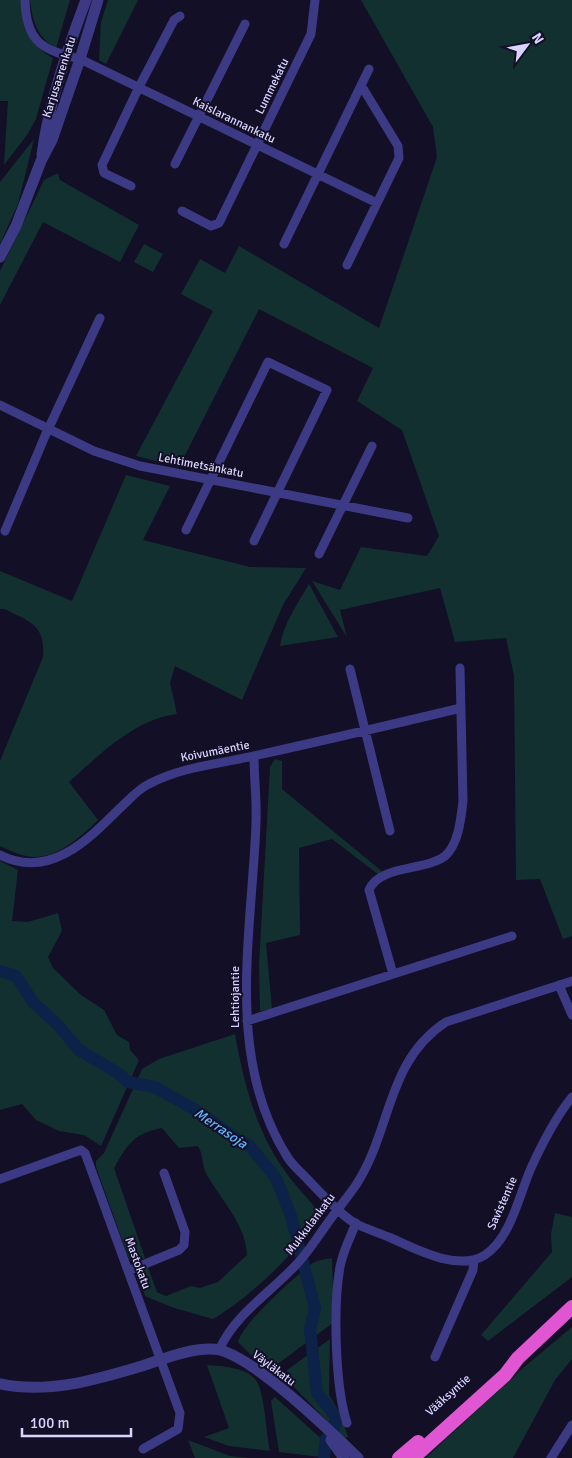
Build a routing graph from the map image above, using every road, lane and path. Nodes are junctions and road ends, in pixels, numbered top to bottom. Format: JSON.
{"nodes":[{"id":1,"x":25,"y":0,"type":"edge"},
{"id":2,"x":86,"y":0,"type":"edge"},
{"id":3,"x":98,"y":0,"type":"edge"},
{"id":4,"x":315,"y":0,"type":"edge"},
{"id":5,"x":180,"y":16,"type":"dead end"},
{"id":6,"x":245,"y":24,"type":"dead end"},
{"id":7,"x":68,"y":56,"type":"junction"},
{"id":8,"x":80,"y":59,"type":"junction"},
{"id":9,"x":369,"y":69,"type":"dead end"},
{"id":10,"x":361,"y":84,"type":"junction"},
{"id":11,"x":139,"y":87,"type":"junction"},
{"id":12,"x":198,"y":116,"type":"junction"},
{"id":13,"x":257,"y":145,"type":"junction"},
{"id":14,"x":41,"y":161,"type":"junction"},
{"id":15,"x":175,"y":164,"type":"dead end"},
{"id":16,"x":318,"y":174,"type":"junction"},
{"id":17,"x":131,"y":186,"type":"dead end"},
{"id":18,"x":377,"y":203,"type":"junction"},
{"id":19,"x":182,"y":211,"type":"dead end"},
{"id":20,"x":284,"y":244,"type":"dead end"},
{"id":21,"x":0,"y":257,"type":"edge"},
{"id":22,"x":347,"y":265,"type":"dead end"},
{"id":23,"x":100,"y":318,"type":"dead end"},
{"id":24,"x":0,"y":405,"type":"edge"},
{"id":25,"x":48,"y":430,"type":"junction"},
{"id":26,"x":372,"y":446,"type":"dead end"},
{"id":27,"x":210,"y":480,"type":"junction"},
{"id":28,"x":278,"y":492,"type":"junction"},
{"id":29,"x":344,"y":505,"type":"junction"},
{"id":30,"x":408,"y":518,"type":"dead end"},
{"id":31,"x":186,"y":530,"type":"dead end"},
{"id":32,"x":5,"y":531,"type":"dead end"},
{"id":33,"x":254,"y":541,"type":"dead end"},
{"id":34,"x":318,"y":554,"type":"dead end"},
{"id":35,"x":350,"y":668,"type":"dead end"},
{"id":36,"x":460,"y":668,"type":"dead end"},
{"id":37,"x":462,"y":708,"type":"junction"},
{"id":38,"x":365,"y":731,"type":"junction"},
{"id":39,"x":254,"y":756,"type":"junction"},
{"id":40,"x":390,"y":831,"type":"dead end"},
{"id":41,"x":0,"y":855,"type":"edge"},
{"id":42,"x":512,"y":936,"type":"dead end"},
{"id":43,"x":393,"y":974,"type":"junction"},
{"id":44,"x":572,"y":981,"type":"edge"},
{"id":45,"x":559,"y":985,"type":"junction"},
{"id":46,"x":572,"y":1015,"type":"edge"},
{"id":47,"x":247,"y":1021,"type":"junction"},
{"id":48,"x":572,"y":1097,"type":"edge"},
{"id":49,"x":164,"y":1173,"type":"dead end"},
{"id":50,"x":0,"y":1179,"type":"edge"},
{"id":51,"x":338,"y":1209,"type":"junction"},
{"id":52,"x":356,"y":1223,"type":"junction"},
{"id":53,"x":474,"y":1260,"type":"junction"},
{"id":54,"x":128,"y":1271,"type":"junction"},
{"id":55,"x":572,"y":1307,"type":"edge"},
{"id":56,"x":220,"y":1350,"type":"junction"},
{"id":57,"x":435,"y":1357,"type":"dead end"},
{"id":58,"x":518,"y":1358,"type":"junction"},
{"id":59,"x":160,"y":1359,"type":"junction"},
{"id":60,"x":0,"y":1384,"type":"edge"},
{"id":61,"x":309,"y":1414,"type":"junction"},
{"id":62,"x":347,"y":1423,"type":"dead end"},
{"id":63,"x":572,"y":1425,"type":"edge"},
{"id":64,"x":143,"y":1449,"type":"dead end"},
{"id":65,"x":344,"y":1458,"type":"edge"},
{"id":66,"x":358,"y":1458,"type":"edge"},
{"id":67,"x":399,"y":1458,"type":"edge"},
{"id":68,"x":413,"y":1458,"type":"edge"},
{"id":69,"x":550,"y":1458,"type":"edge"}],
"edges":[{"from":1,"to":7,"type":"street","name":"Kaislarannankatu"},
{"from":2,"to":7,"type":"street","name":"Karjusaarenkatu"},
{"from":3,"to":8,"type":"street","name":"Karjusaarenkatu"},
{"from":4,"to":13,"type":"street","name":"Lummekatu"},
{"from":5,"to":11,"type":"street"},
{"from":6,"to":12,"type":"street"},
{"from":7,"to":8,"type":"street","name":"Kaislarannankatu"},
{"from":7,"to":14,"type":"street","name":"Karjusaarenkatu"},
{"from":8,"to":11,"type":"street","name":"Kaislarannankatu"},
{"from":8,"to":14,"type":"street","name":"Karjusaarenkatu"},
{"from":9,"to":10,"type":"street"},
{"from":10,"to":16,"type":"street"},
{"from":10,"to":18,"type":"street"},
{"from":11,"to":12,"type":"street","name":"Kaislarannankatu"},
{"from":11,"to":17,"type":"street"},
{"from":12,"to":13,"type":"street","name":"Kaislarannankatu"},
{"from":12,"to":15,"type":"street"},
{"from":13,"to":16,"type":"street","name":"Kaislarannankatu"},
{"from":13,"to":19,"type":"street","name":"Lummekatu"},
{"from":14,"to":21,"type":"street","name":"Karjusaarenkatu"},
{"from":16,"to":18,"type":"street","name":"Kaislarannankatu"},
{"from":16,"to":20,"type":"street"},
{"from":18,"to":22,"type":"street"},
{"from":23,"to":25,"type":"street"},
{"from":24,"to":25,"type":"street","name":"Lehtimetsänkatu"},
{"from":25,"to":27,"type":"street","name":"Lehtimetsänkatu"},
{"from":25,"to":32,"type":"street"},
{"from":26,"to":29,"type":"street"},
{"from":27,"to":28,"type":"street","name":"Lehtimetsänkatu"},
{"from":27,"to":28,"type":"street"},
{"from":27,"to":31,"type":"street"},
{"from":28,"to":29,"type":"street","name":"Lehtimetsänkatu"},
{"from":28,"to":33,"type":"street"},
{"from":29,"to":30,"type":"street","name":"Lehtimetsänkatu"},
{"from":29,"to":34,"type":"street"},
{"from":35,"to":38,"type":"street"},
{"from":36,"to":37,"type":"street"},
{"from":37,"to":38,"type":"street","name":"Koivumäentie"},
{"from":37,"to":43,"type":"street"},
{"from":38,"to":39,"type":"street","name":"Koivumäentie"},
{"from":38,"to":40,"type":"street"},
{"from":39,"to":41,"type":"street","name":"Koivumäentie"},
{"from":39,"to":47,"type":"street","name":"Lehtiojantie"},
{"from":42,"to":43,"type":"street"},
{"from":43,"to":47,"type":"street"},
{"from":44,"to":45,"type":"street","name":"Mukkulankatu"},
{"from":45,"to":46,"type":"street"},
{"from":45,"to":51,"type":"street","name":"Mukkulankatu"},
{"from":47,"to":51,"type":"street","name":"Lehtiojantie"},
{"from":48,"to":53,"type":"street","name":"Savistentie"},
{"from":49,"to":54,"type":"street"},
{"from":50,"to":54,"type":"street","name":"Mastokatu"},
{"from":51,"to":52,"type":"street"},
{"from":51,"to":56,"type":"street","name":"Mukkulankatu"},
{"from":52,"to":53,"type":"street"},
{"from":52,"to":62,"type":"street"},
{"from":53,"to":57,"type":"street"},
{"from":54,"to":59,"type":"street","name":"Mastokatu"},
{"from":55,"to":58,"type":"highway","name":"Vääksyntie"},
{"from":56,"to":59,"type":"street"},
{"from":56,"to":61,"type":"street","name":"Väyläkatu"},
{"from":58,"to":67,"type":"highway","name":"Vääksyntie"},
{"from":58,"to":68,"type":"highway","name":"Vääksyntie"},
{"from":59,"to":60,"type":"street"},
{"from":59,"to":64,"type":"street","name":"Mastokatu"},
{"from":61,"to":65,"type":"street","name":"Väyläkatu"},
{"from":61,"to":66,"type":"street","name":"Väyläkatu"},
{"from":63,"to":69,"type":"street"}]}
